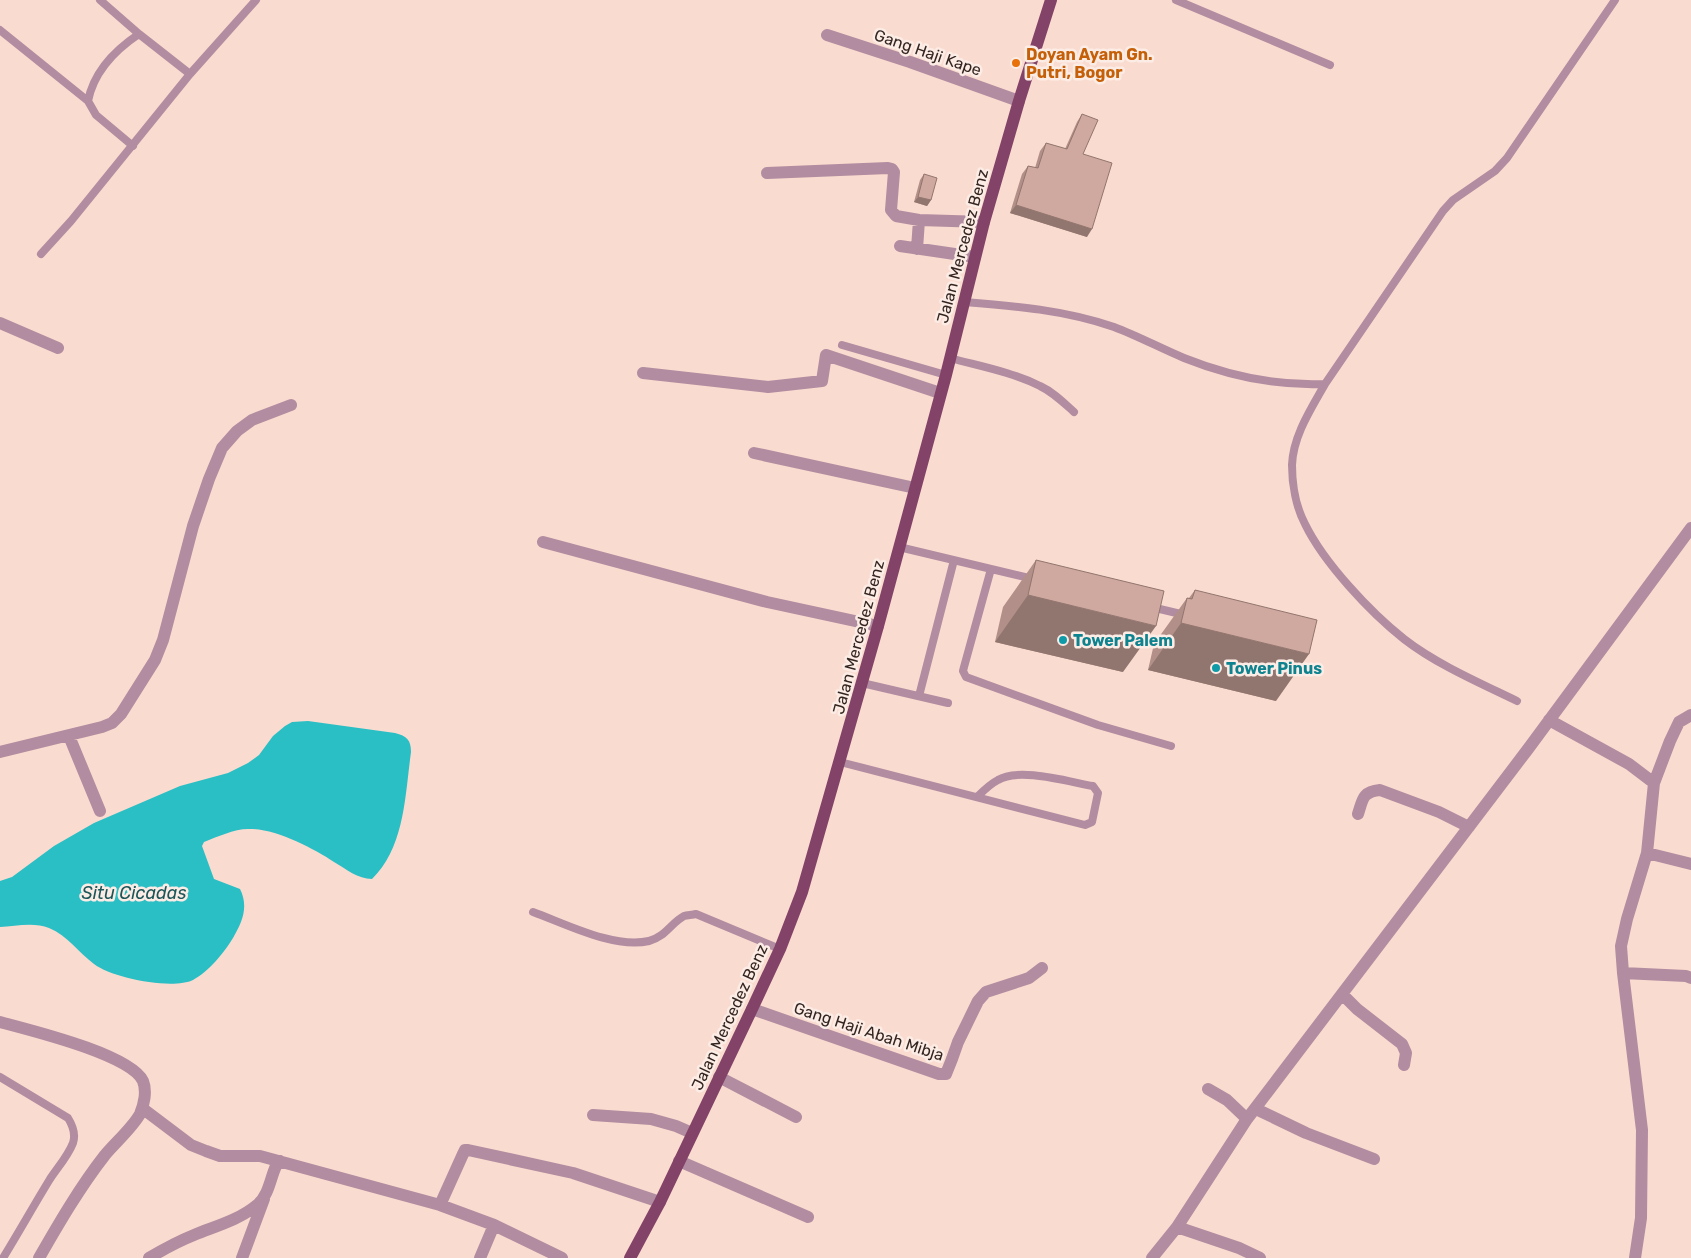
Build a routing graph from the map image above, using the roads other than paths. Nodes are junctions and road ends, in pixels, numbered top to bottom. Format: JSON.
{"nodes":[{"id":1,"x":100,"y":0,"type":"edge"},
{"id":2,"x":256,"y":0,"type":"edge"},
{"id":3,"x":1051,"y":0,"type":"edge"},
{"id":4,"x":1176,"y":0,"type":"edge"},
{"id":5,"x":1615,"y":0,"type":"edge"},
{"id":6,"x":0,"y":30,"type":"edge"},
{"id":7,"x":139,"y":34,"type":"junction"},
{"id":8,"x":827,"y":35,"type":"dead end"},
{"id":9,"x":1330,"y":65,"type":"dead end"},
{"id":10,"x":190,"y":74,"type":"junction"},
{"id":11,"x":88,"y":101,"type":"junction"},
{"id":12,"x":1019,"y":101,"type":"junction"},
{"id":13,"x":133,"y":146,"type":"junction"},
{"id":14,"x":767,"y":172,"type":"dead end"},
{"id":15,"x":919,"y":220,"type":"junction"},
{"id":16,"x":984,"y":222,"type":"junction"},
{"id":17,"x":900,"y":246,"type":"dead end"},
{"id":18,"x":917,"y":249,"type":"junction"},
{"id":19,"x":41,"y":254,"type":"dead end"},
{"id":20,"x":975,"y":257,"type":"junction"},
{"id":21,"x":964,"y":302,"type":"junction"},
{"id":22,"x":0,"y":323,"type":"edge"},
{"id":23,"x":842,"y":345,"type":"dead end"},
{"id":24,"x":58,"y":348,"type":"dead end"},
{"id":25,"x":950,"y":358,"type":"junction"},
{"id":26,"x":643,"y":373,"type":"dead end"},
{"id":27,"x":946,"y":375,"type":"junction"},
{"id":28,"x":1325,"y":384,"type":"junction"},
{"id":29,"x":940,"y":393,"type":"junction"},
{"id":30,"x":290,"y":405,"type":"dead end"},
{"id":31,"x":1074,"y":412,"type":"dead end"},
{"id":32,"x":754,"y":452,"type":"dead end"},
{"id":33,"x":915,"y":488,"type":"junction"},
{"id":34,"x":1691,"y":528,"type":"edge"},
{"id":35,"x":544,"y":542,"type":"dead end"},
{"id":36,"x":899,"y":547,"type":"junction"},
{"id":37,"x":954,"y":560,"type":"junction"},
{"id":38,"x":991,"y":569,"type":"junction"},
{"id":39,"x":1189,"y":616,"type":"edge"},
{"id":40,"x":878,"y":626,"type":"junction"},
{"id":41,"x":862,"y":683,"type":"junction"},
{"id":42,"x":919,"y":696,"type":"junction"},
{"id":43,"x":1517,"y":701,"type":"dead end"},
{"id":44,"x":948,"y":703,"type":"dead end"},
{"id":45,"x":1691,"y":716,"type":"edge"},
{"id":46,"x":1549,"y":720,"type":"junction"},
{"id":47,"x":69,"y":736,"type":"junction"},
{"id":48,"x":1171,"y":746,"type":"dead end"},
{"id":49,"x":0,"y":752,"type":"edge"},
{"id":50,"x":840,"y":762,"type":"junction"},
{"id":51,"x":1654,"y":783,"type":"junction"},
{"id":52,"x":977,"y":797,"type":"junction"},
{"id":53,"x":100,"y":811,"type":"dead end"},
{"id":54,"x":1358,"y":814,"type":"dead end"},
{"id":55,"x":1469,"y":827,"type":"junction"},
{"id":56,"x":1647,"y":853,"type":"junction"},
{"id":57,"x":1691,"y":864,"type":"edge"},
{"id":58,"x":533,"y":912,"type":"dead end"},
{"id":59,"x":780,"y":950,"type":"junction"},
{"id":60,"x":1042,"y":968,"type":"dead end"},
{"id":61,"x":1623,"y":973,"type":"junction"},
{"id":62,"x":1691,"y":978,"type":"edge"},
{"id":63,"x":1342,"y":994,"type":"junction"},
{"id":64,"x":752,"y":1009,"type":"junction"},
{"id":65,"x":0,"y":1022,"type":"edge"},
{"id":66,"x":1404,"y":1064,"type":"dead end"},
{"id":67,"x":0,"y":1077,"type":"edge"},
{"id":68,"x":719,"y":1078,"type":"junction"},
{"id":69,"x":1208,"y":1089,"type":"dead end"},
{"id":70,"x":142,"y":1108,"type":"junction"},
{"id":71,"x":1252,"y":1114,"type":"junction"},
{"id":72,"x":593,"y":1115,"type":"dead end"},
{"id":73,"x":796,"y":1117,"type":"dead end"},
{"id":74,"x":692,"y":1133,"type":"junction"},
{"id":75,"x":1374,"y":1159,"type":"dead end"},
{"id":76,"x":280,"y":1161,"type":"junction"},
{"id":77,"x":679,"y":1161,"type":"junction"},
{"id":78,"x":265,"y":1197,"type":"junction"},
{"id":79,"x":660,"y":1202,"type":"junction"},
{"id":80,"x":440,"y":1205,"type":"junction"},
{"id":81,"x":808,"y":1216,"type":"dead end"},
{"id":82,"x":494,"y":1225,"type":"junction"},
{"id":83,"x":1177,"y":1227,"type":"junction"},
{"id":84,"x":3,"y":1258,"type":"edge"},
{"id":85,"x":39,"y":1258,"type":"edge"},
{"id":86,"x":149,"y":1258,"type":"edge"},
{"id":87,"x":242,"y":1258,"type":"edge"},
{"id":88,"x":480,"y":1258,"type":"edge"},
{"id":89,"x":562,"y":1258,"type":"edge"},
{"id":90,"x":630,"y":1258,"type":"edge"},
{"id":91,"x":1152,"y":1258,"type":"edge"},
{"id":92,"x":1260,"y":1258,"type":"edge"},
{"id":93,"x":1635,"y":1258,"type":"edge"}],
"edges":[{"from":1,"to":7,"type":"lane"},
{"from":2,"to":10,"type":"lane"},
{"from":3,"to":12,"type":"main road","name":"Jalan Mercedez Benz"},
{"from":4,"to":9,"type":"lane"},
{"from":5,"to":28,"type":"lane"},
{"from":6,"to":11,"type":"lane"},
{"from":7,"to":10,"type":"lane"},
{"from":7,"to":11,"type":"lane"},
{"from":8,"to":12,"type":"street","name":"Gang Haji Kape"},
{"from":10,"to":13,"type":"lane"},
{"from":11,"to":13,"type":"lane"},
{"from":12,"to":16,"type":"main road","name":"Jalan Mercedez Benz"},
{"from":13,"to":19,"type":"lane"},
{"from":14,"to":15,"type":"street"},
{"from":15,"to":16,"type":"street"},
{"from":15,"to":18,"type":"street"},
{"from":16,"to":20,"type":"main road","name":"Jalan Mercedez Benz"},
{"from":17,"to":18,"type":"street"},
{"from":18,"to":20,"type":"street"},
{"from":20,"to":21,"type":"main road","name":"Jalan Mercedez Benz"},
{"from":21,"to":25,"type":"main road","name":"Jalan Mercedez Benz"},
{"from":21,"to":28,"type":"lane"},
{"from":22,"to":24,"type":"street"},
{"from":23,"to":27,"type":"lane"},
{"from":25,"to":27,"type":"main road","name":"Jalan Mercedez Benz"},
{"from":25,"to":31,"type":"lane"},
{"from":26,"to":29,"type":"street"},
{"from":27,"to":29,"type":"main road","name":"Jalan Mercedez Benz"},
{"from":28,"to":43,"type":"lane"},
{"from":29,"to":33,"type":"main road","name":"Jalan Mercedez Benz"},
{"from":30,"to":47,"type":"street"},
{"from":32,"to":33,"type":"street"},
{"from":33,"to":36,"type":"main road","name":"Jalan Mercedez Benz"},
{"from":34,"to":46,"type":"street"},
{"from":35,"to":40,"type":"street"},
{"from":36,"to":37,"type":"lane"},
{"from":36,"to":40,"type":"main road","name":"Jalan Mercedez Benz"},
{"from":37,"to":38,"type":"lane"},
{"from":37,"to":42,"type":"lane"},
{"from":38,"to":39,"type":"lane"},
{"from":38,"to":48,"type":"lane"},
{"from":40,"to":41,"type":"main road","name":"Jalan Mercedez Benz"},
{"from":41,"to":42,"type":"lane"},
{"from":41,"to":50,"type":"main road","name":"Jalan Mercedez Benz"},
{"from":42,"to":44,"type":"lane"},
{"from":45,"to":51,"type":"street"},
{"from":46,"to":51,"type":"street"},
{"from":46,"to":55,"type":"street"},
{"from":47,"to":49,"type":"street"},
{"from":47,"to":53,"type":"street"},
{"from":50,"to":52,"type":"lane"},
{"from":50,"to":59,"type":"main road","name":"Jalan Mercedez Benz"},
{"from":51,"to":56,"type":"street"},
{"from":52,"to":52,"type":"lane"},
{"from":54,"to":55,"type":"street"},
{"from":55,"to":63,"type":"street"},
{"from":56,"to":57,"type":"street"},
{"from":56,"to":61,"type":"street"},
{"from":58,"to":59,"type":"lane"},
{"from":59,"to":64,"type":"main road","name":"Jalan Mercedez Benz"},
{"from":60,"to":64,"type":"street","name":"Gang Haji Abah Mibja"},
{"from":61,"to":62,"type":"street"},
{"from":61,"to":93,"type":"street"},
{"from":63,"to":66,"type":"street"},
{"from":63,"to":71,"type":"street"},
{"from":64,"to":68,"type":"main road","name":"Jalan Mercedez Benz"},
{"from":65,"to":70,"type":"street"},
{"from":67,"to":84,"type":"lane"},
{"from":68,"to":73,"type":"street"},
{"from":68,"to":74,"type":"main road","name":"Jalan Mercedez Benz"},
{"from":69,"to":71,"type":"street"},
{"from":70,"to":76,"type":"street"},
{"from":70,"to":85,"type":"street"},
{"from":71,"to":75,"type":"street"},
{"from":71,"to":83,"type":"street"},
{"from":72,"to":74,"type":"street"},
{"from":74,"to":77,"type":"main road","name":"Jalan Mercedez Benz"},
{"from":76,"to":78,"type":"street"},
{"from":76,"to":80,"type":"street"},
{"from":77,"to":79,"type":"main road","name":"Jalan Mercedez Benz"},
{"from":77,"to":81,"type":"street"},
{"from":78,"to":86,"type":"street"},
{"from":78,"to":87,"type":"street"},
{"from":79,"to":80,"type":"street"},
{"from":79,"to":90,"type":"main road","name":"Jalan Mercedez Benz"},
{"from":80,"to":82,"type":"street"},
{"from":82,"to":88,"type":"street"},
{"from":82,"to":89,"type":"street"},
{"from":83,"to":91,"type":"street"},
{"from":83,"to":92,"type":"street"}]}
